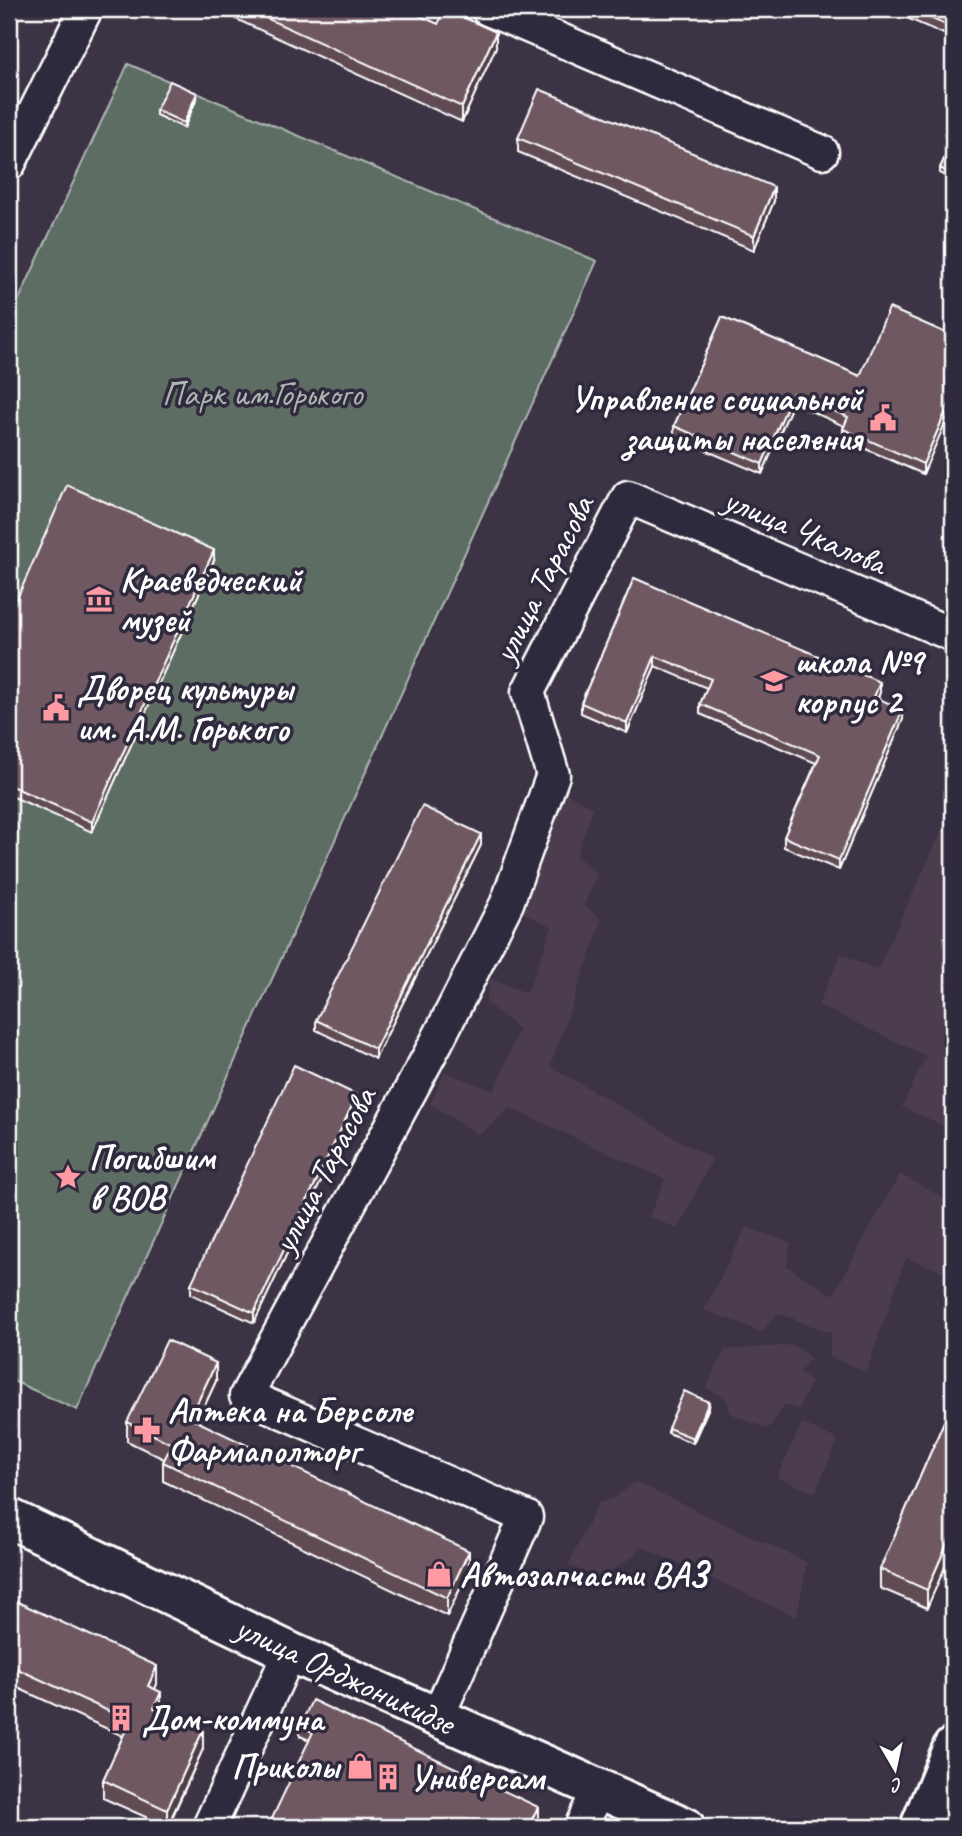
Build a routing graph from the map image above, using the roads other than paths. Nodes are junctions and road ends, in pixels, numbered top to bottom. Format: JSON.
{"nodes":[{"id":1,"x":86,"y":9,"type":"edge"},
{"id":2,"x":488,"y":9,"type":"edge"},
{"id":3,"x":822,"y":152,"type":"dead end"},
{"id":4,"x":9,"y":164,"type":"edge"},
{"id":5,"x":628,"y":498,"type":"joint"},
{"id":6,"x":953,"y":635,"type":"edge"},
{"id":7,"x":9,"y":1518,"type":"edge"},
{"id":8,"x":290,"y":1651,"type":"junction"},
{"id":9,"x":437,"y":1718,"type":"junction"},
{"id":10,"x":953,"y":1747,"type":"edge"},
{"id":11,"x":599,"y":1788,"type":"junction"},
{"id":12,"x":209,"y":1827,"type":"edge"},
{"id":13,"x":581,"y":1827,"type":"edge"},
{"id":14,"x":685,"y":1827,"type":"edge"},
{"id":15,"x":919,"y":1827,"type":"edge"}],
"edges":[{"from":1,"to":4,"type":"street"},
{"from":2,"to":3,"type":"street"},
{"from":5,"to":6,"type":"street","name":"улица Чкалова"},
{"from":5,"to":9,"type":"street","name":"улица Тарасова"},
{"from":7,"to":8,"type":"street","name":"улица Орджоникидзе"},
{"from":8,"to":9,"type":"street","name":"улица Орджоникидзе"},
{"from":8,"to":12,"type":"street"},
{"from":9,"to":11,"type":"street","name":"улица Орджоникидзе"},
{"from":10,"to":15,"type":"street"},
{"from":11,"to":13,"type":"street"},
{"from":11,"to":14,"type":"street","name":"улица Орджоникидзе"}]}
